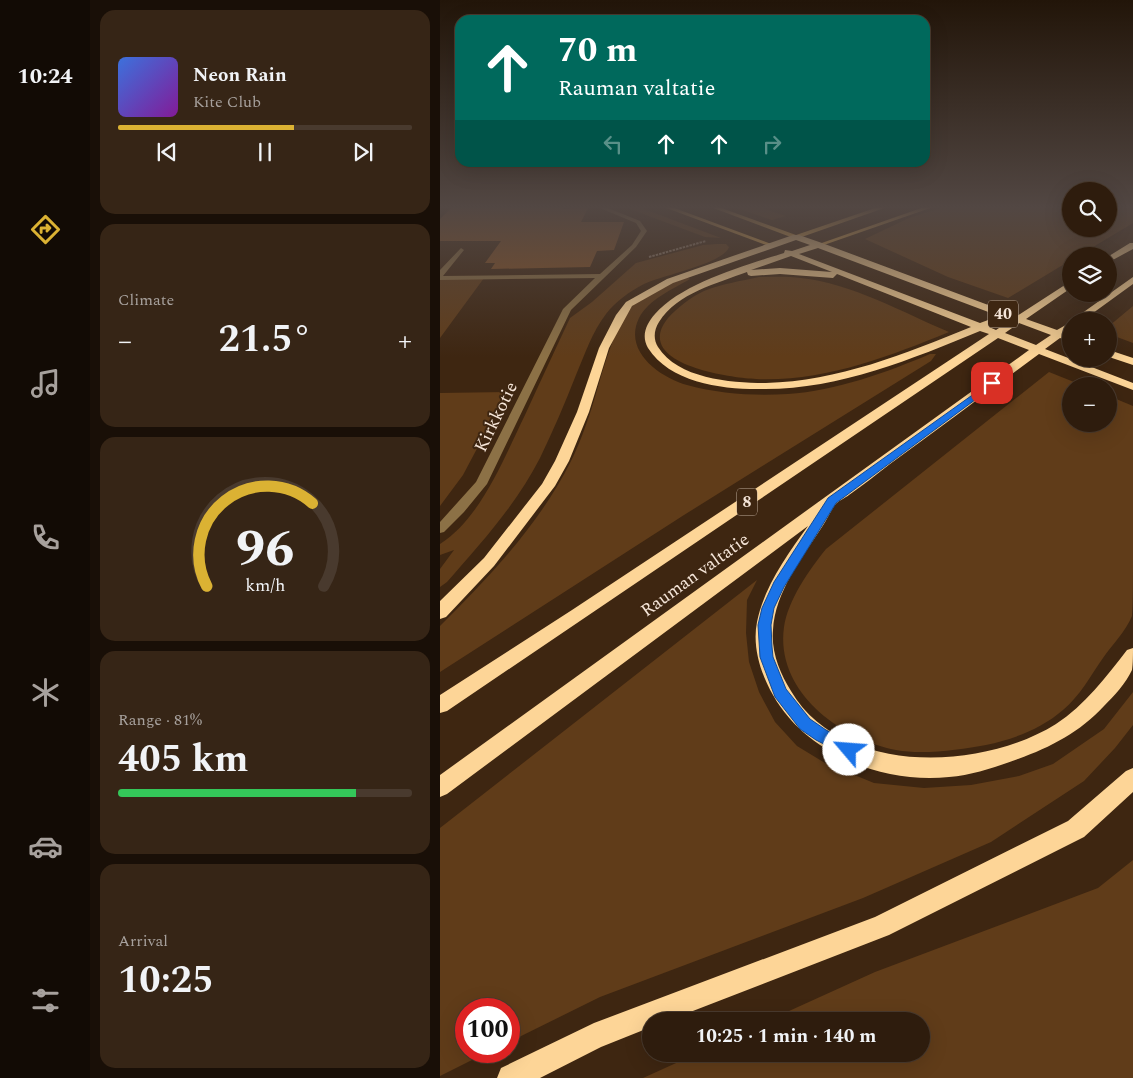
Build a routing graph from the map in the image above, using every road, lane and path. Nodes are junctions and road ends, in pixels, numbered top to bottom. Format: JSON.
{"nodes":[{"id":1,"x":456,"y":256,"type":"edge"},
{"id":2,"x":623,"y":256,"type":"edge"},
{"id":3,"x":739,"y":256,"type":"edge"},
{"id":4,"x":782,"y":256,"type":"edge"},
{"id":5,"x":799,"y":256,"type":"edge"},
{"id":6,"x":849,"y":256,"type":"edge"},
{"id":7,"x":732,"y":275,"type":"junction"},
{"id":8,"x":601,"y":276,"type":"junction"},
{"id":9,"x":849,"y":276,"type":"junction"},
{"id":10,"x":440,"y":277,"type":"edge"},
{"id":11,"x":1133,"y":280,"type":"edge"},
{"id":12,"x":1062,"y":290,"type":"edge"},
{"id":13,"x":1053,"y":296,"type":"junction"},
{"id":14,"x":1089,"y":312,"type":"edge"},
{"id":15,"x":1062,"y":332,"type":"edge"},
{"id":16,"x":1062,"y":336,"type":"edge"},
{"id":17,"x":1117,"y":356,"type":"edge"},
{"id":18,"x":1133,"y":362,"type":"edge"},
{"id":19,"x":1133,"y":386,"type":"edge"},
{"id":20,"x":832,"y":500,"type":"junction"},
{"id":21,"x":440,"y":530,"type":"edge"},
{"id":22,"x":440,"y":612,"type":"edge"},
{"id":23,"x":1133,"y":655,"type":"edge"},
{"id":24,"x":440,"y":705,"type":"edge"},
{"id":25,"x":1133,"y":778,"type":"edge"},
{"id":26,"x":440,"y":787,"type":"edge"},
{"id":27,"x":511,"y":1078,"type":"edge"}],
"edges":[{"from":1,"to":10,"type":"street"},
{"from":2,"to":8,"type":"street","name":"Kirkkotie"},
{"from":3,"to":22,"type":"highway"},
{"from":4,"to":7,"type":"highway"},
{"from":5,"to":9,"type":"highway","number":"40"},
{"from":6,"to":16,"type":"highway","number":"40"},
{"from":7,"to":9,"type":"highway"},
{"from":7,"to":13,"type":"highway"},
{"from":8,"to":10,"type":"street"},
{"from":8,"to":21,"type":"street","name":"Kirkkotie"},
{"from":9,"to":19,"type":"highway","number":"40"},
{"from":11,"to":14,"type":"highway"},
{"from":12,"to":13,"type":"highway","name":"Rauman valtatie","number":"8"},
{"from":13,"to":24,"type":"highway","name":"Rauman valtatie","number":"8"},
{"from":15,"to":20,"type":"highway","name":"Rauman valtatie"},
{"from":17,"to":18,"type":"highway"},
{"from":20,"to":23,"type":"highway"},
{"from":20,"to":26,"type":"highway","name":"Rauman valtatie"},
{"from":25,"to":27,"type":"highway"}]}
